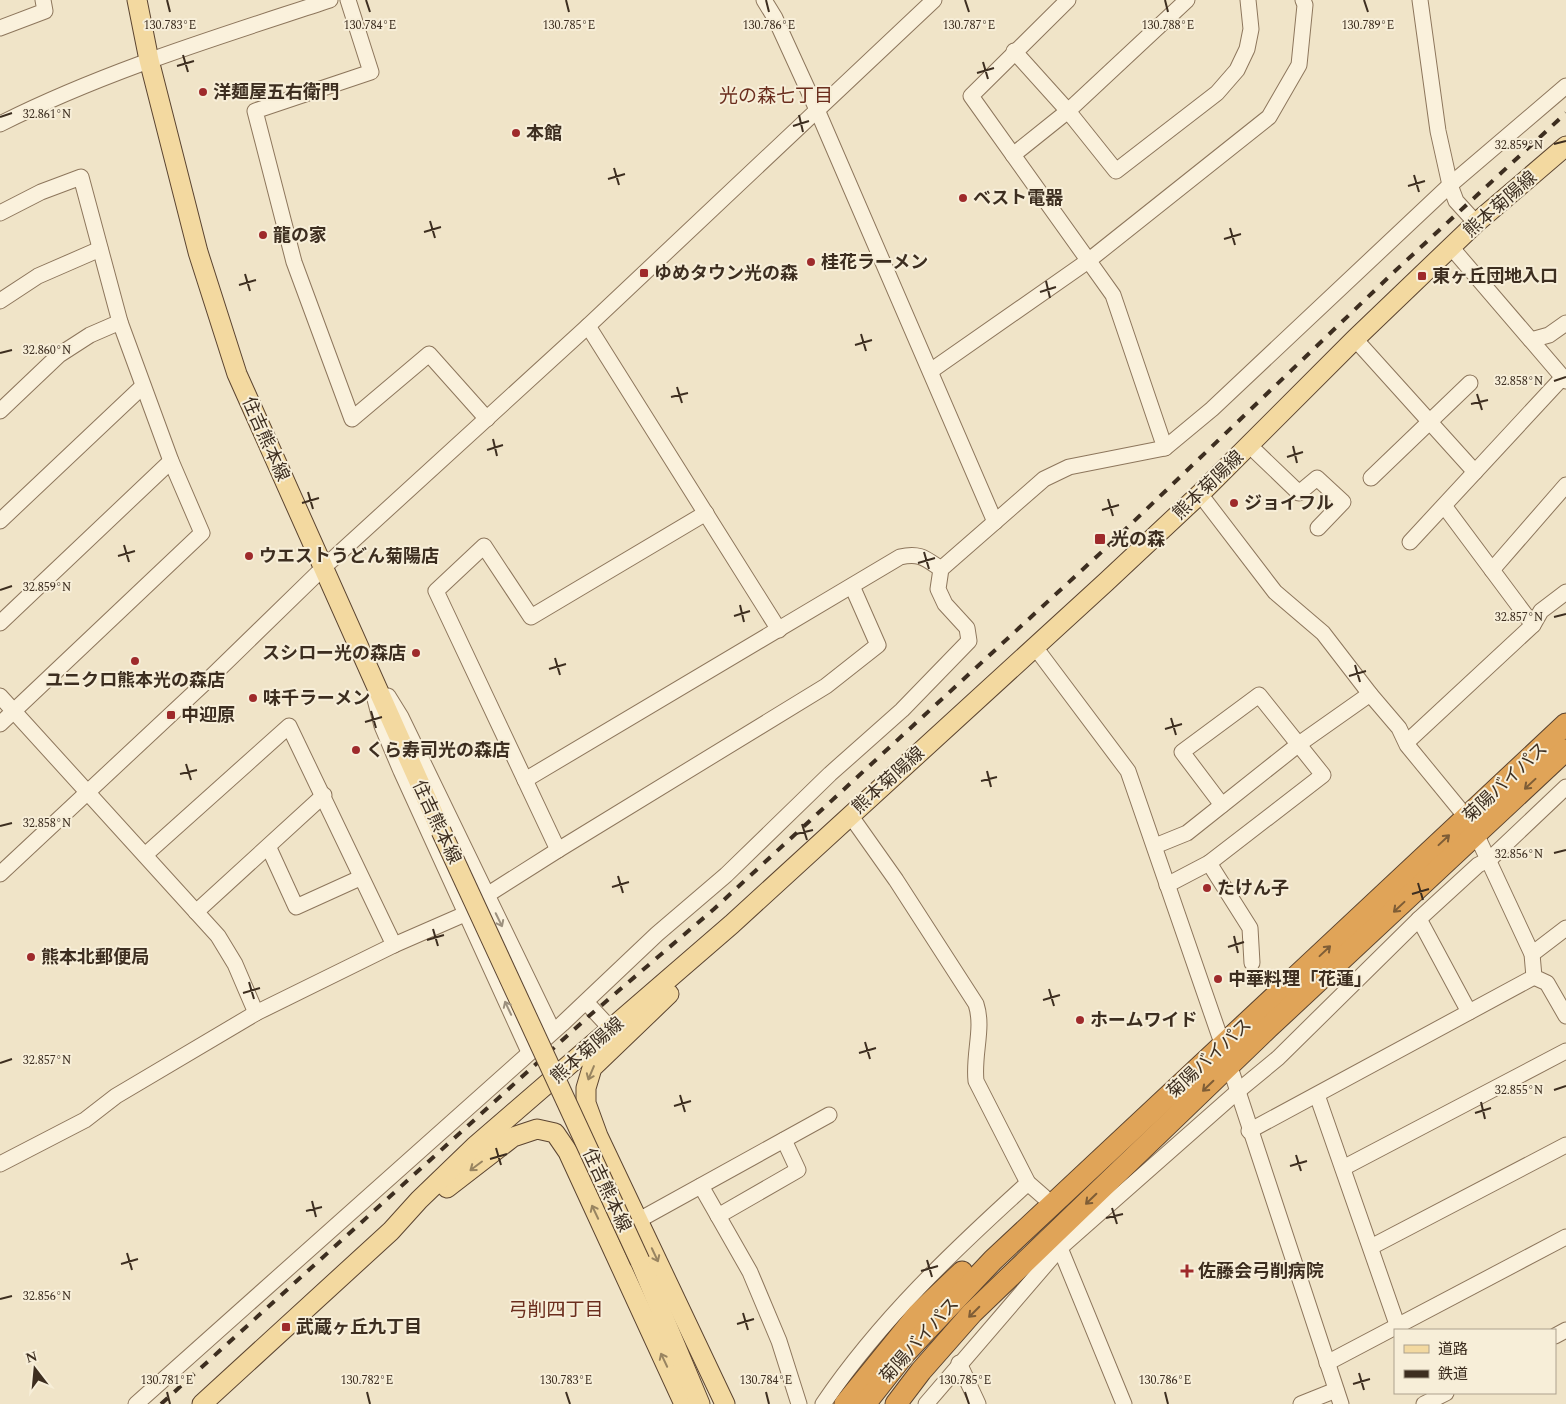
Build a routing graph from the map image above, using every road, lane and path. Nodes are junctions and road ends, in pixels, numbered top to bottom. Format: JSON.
{"nodes":[{"id":1,"x":43,"y":0,"type":"edge"},
{"id":2,"x":137,"y":0,"type":"edge"},
{"id":3,"x":330,"y":0,"type":"edge"},
{"id":4,"x":348,"y":0,"type":"edge"},
{"id":5,"x":764,"y":0,"type":"edge"},
{"id":6,"x":934,"y":0,"type":"edge"},
{"id":7,"x":1068,"y":0,"type":"edge"},
{"id":8,"x":1187,"y":0,"type":"edge"},
{"id":9,"x":1248,"y":0,"type":"edge"},
{"id":10,"x":1303,"y":0,"type":"edge"},
{"id":11,"x":1420,"y":0,"type":"edge"},
{"id":12,"x":0,"y":28,"type":"edge"},
{"id":13,"x":1014,"y":51,"type":"junction"},
{"id":14,"x":149,"y":60,"type":"junction"},
{"id":15,"x":1566,"y":86,"type":"edge"},
{"id":16,"x":1068,"y":111,"type":"junction"},
{"id":17,"x":818,"y":112,"type":"junction"},
{"id":18,"x":0,"y":124,"type":"edge"},
{"id":19,"x":1566,"y":146,"type":"edge"},
{"id":20,"x":1013,"y":154,"type":"junction"},
{"id":21,"x":1450,"y":185,"type":"junction"},
{"id":22,"x":0,"y":214,"type":"edge"},
{"id":23,"x":1476,"y":223,"type":"junction"},
{"id":24,"x":1451,"y":247,"type":"junction"},
{"id":25,"x":100,"y":248,"type":"junction"},
{"id":26,"x":1088,"y":261,"type":"junction"},
{"id":27,"x":0,"y":301,"type":"edge"},
{"id":28,"x":120,"y":322,"type":"junction"},
{"id":29,"x":1566,"y":323,"type":"edge"},
{"id":30,"x":588,"y":326,"type":"junction"},
{"id":31,"x":1355,"y":340,"type":"junction"},
{"id":32,"x":1531,"y":340,"type":"junction"},
{"id":33,"x":932,"y":370,"type":"junction"},
{"id":34,"x":1564,"y":379,"type":"edge"},
{"id":35,"x":1470,"y":383,"type":"dead end"},
{"id":36,"x":143,"y":386,"type":"junction"},
{"id":37,"x":0,"y":411,"type":"edge"},
{"id":38,"x":487,"y":419,"type":"junction"},
{"id":39,"x":1430,"y":422,"type":"junction"},
{"id":40,"x":1249,"y":445,"type":"junction"},
{"id":41,"x":1165,"y":448,"type":"junction"},
{"id":42,"x":171,"y":461,"type":"junction"},
{"id":43,"x":1475,"y":472,"type":"junction"},
{"id":44,"x":1371,"y":478,"type":"dead end"},
{"id":45,"x":1566,"y":484,"type":"edge"},
{"id":46,"x":1200,"y":494,"type":"junction"},
{"id":47,"x":1445,"y":507,"type":"junction"},
{"id":48,"x":706,"y":512,"type":"junction"},
{"id":49,"x":0,"y":521,"type":"edge"},
{"id":50,"x":995,"y":522,"type":"junction"},
{"id":51,"x":1318,"y":528,"type":"dead end"},
{"id":52,"x":1410,"y":542,"type":"dead end"},
{"id":53,"x":324,"y":568,"type":"junction"},
{"id":54,"x":942,"y":570,"type":"junction"},
{"id":55,"x":1492,"y":570,"type":"junction"},
{"id":56,"x":852,"y":586,"type":"junction"},
{"id":57,"x":1566,"y":592,"type":"edge"},
{"id":58,"x":0,"y":623,"type":"edge"},
{"id":59,"x":1534,"y":625,"type":"junction"},
{"id":60,"x":779,"y":630,"type":"junction"},
{"id":61,"x":1036,"y":647,"type":"junction"},
{"id":62,"x":364,"y":660,"type":"junction"},
{"id":63,"x":1370,"y":694,"type":"junction"},
{"id":64,"x":0,"y":696,"type":"edge"},
{"id":65,"x":14,"y":711,"type":"junction"},
{"id":66,"x":0,"y":724,"type":"edge"},
{"id":67,"x":1566,"y":724,"type":"edge"},
{"id":68,"x":1408,"y":742,"type":"junction"},
{"id":69,"x":1299,"y":744,"type":"junction"},
{"id":70,"x":1566,"y":750,"type":"edge"},
{"id":71,"x":525,"y":780,"type":"junction"},
{"id":72,"x":1566,"y":787,"type":"edge"},
{"id":73,"x":86,"y":794,"type":"junction"},
{"id":74,"x":324,"y":795,"type":"junction"},
{"id":75,"x":1222,"y":805,"type":"junction"},
{"id":76,"x":850,"y":815,"type":"junction"},
{"id":77,"x":1472,"y":826,"type":"junction"},
{"id":78,"x":1154,"y":846,"type":"junction"},
{"id":79,"x":269,"y":848,"type":"junction"},
{"id":80,"x":558,"y":850,"type":"junction"},
{"id":81,"x":145,"y":855,"type":"junction"},
{"id":82,"x":1490,"y":859,"type":"junction"},
{"id":83,"x":1208,"y":863,"type":"junction"},
{"id":84,"x":0,"y":874,"type":"edge"},
{"id":85,"x":360,"y":878,"type":"junction"},
{"id":86,"x":1166,"y":885,"type":"junction"},
{"id":87,"x":487,"y":896,"type":"junction"},
{"id":88,"x":196,"y":912,"type":"junction"},
{"id":89,"x":465,"y":914,"type":"junction"},
{"id":90,"x":1419,"y":919,"type":"junction"},
{"id":91,"x":732,"y":924,"type":"junction"},
{"id":92,"x":1566,"y":928,"type":"edge"},
{"id":93,"x":394,"y":945,"type":"junction"},
{"id":94,"x":1532,"y":954,"type":"junction"},
{"id":95,"x":1252,"y":963,"type":"dead end"},
{"id":96,"x":1534,"y":976,"type":"junction"},
{"id":97,"x":586,"y":1002,"type":"junction"},
{"id":98,"x":1469,"y":1012,"type":"junction"},
{"id":99,"x":256,"y":1013,"type":"junction"},
{"id":100,"x":1566,"y":1016,"type":"edge"},
{"id":101,"x":611,"y":1029,"type":"junction"},
{"id":102,"x":553,"y":1031,"type":"junction"},
{"id":103,"x":1566,"y":1051,"type":"edge"},
{"id":104,"x":529,"y":1052,"type":"junction"},
{"id":105,"x":1226,"y":1056,"type":"junction"},
{"id":106,"x":1238,"y":1091,"type":"junction"},
{"id":107,"x":1317,"y":1095,"type":"junction"},
{"id":108,"x":829,"y":1115,"type":"dead end"},
{"id":109,"x":1146,"y":1118,"type":"junction"},
{"id":110,"x":1249,"y":1130,"type":"junction"},
{"id":111,"x":784,"y":1140,"type":"junction"},
{"id":112,"x":1566,"y":1145,"type":"edge"},
{"id":113,"x":1,"y":1162,"type":"edge"},
{"id":114,"x":1343,"y":1168,"type":"junction"},
{"id":115,"x":1028,"y":1183,"type":"junction"},
{"id":116,"x":701,"y":1186,"type":"junction"},
{"id":117,"x":1044,"y":1197,"type":"junction"},
{"id":118,"x":718,"y":1216,"type":"junction"},
{"id":119,"x":639,"y":1220,"type":"junction"},
{"id":120,"x":391,"y":1231,"type":"junction"},
{"id":121,"x":1566,"y":1237,"type":"edge"},
{"id":122,"x":1060,"y":1248,"type":"junction"},
{"id":123,"x":1370,"y":1248,"type":"junction"},
{"id":124,"x":1399,"y":1329,"type":"edge"},
{"id":125,"x":1394,"y":1331,"type":"edge"},
{"id":126,"x":959,"y":1362,"type":"junction"},
{"id":127,"x":1327,"y":1363,"type":"junction"},
{"id":128,"x":1444,"y":1394,"type":"edge"},
{"id":129,"x":1338,"y":1397,"type":"edge"},
{"id":130,"x":136,"y":1404,"type":"edge"},
{"id":131,"x":202,"y":1404,"type":"edge"},
{"id":132,"x":684,"y":1404,"type":"edge"},
{"id":133,"x":700,"y":1404,"type":"edge"},
{"id":134,"x":725,"y":1404,"type":"edge"},
{"id":135,"x":798,"y":1404,"type":"edge"},
{"id":136,"x":823,"y":1404,"type":"edge"},
{"id":137,"x":845,"y":1404,"type":"edge"},
{"id":138,"x":865,"y":1404,"type":"edge"},
{"id":139,"x":896,"y":1404,"type":"edge"},
{"id":140,"x":926,"y":1404,"type":"edge"},
{"id":141,"x":978,"y":1404,"type":"edge"},
{"id":142,"x":1124,"y":1404,"type":"edge"},
{"id":143,"x":1301,"y":1404,"type":"edge"},
{"id":144,"x":1422,"y":1404,"type":"edge"}],
"edges":[{"from":1,"to":12,"type":"street"},
{"from":2,"to":14,"type":"main road","name":"住吉熊本線"},
{"from":3,"to":14,"type":"street"},
{"from":4,"to":38,"type":"street"},
{"from":5,"to":17,"type":"street"},
{"from":6,"to":17,"type":"street"},
{"from":7,"to":13,"type":"street"},
{"from":8,"to":16,"type":"street"},
{"from":9,"to":16,"type":"street"},
{"from":10,"to":26,"type":"street"},
{"from":11,"to":21,"type":"street"},
{"from":13,"to":16,"type":"street"},
{"from":13,"to":20,"type":"street"},
{"from":14,"to":18,"type":"street"},
{"from":14,"to":53,"type":"main road","name":"住吉熊本線"},
{"from":15,"to":21,"type":"street"},
{"from":16,"to":20,"type":"street"},
{"from":17,"to":30,"type":"street"},
{"from":17,"to":33,"type":"street"},
{"from":19,"to":23,"type":"main road","name":"熊本菊陽線"},
{"from":20,"to":26,"type":"street"},
{"from":21,"to":23,"type":"street"},
{"from":21,"to":41,"type":"street"},
{"from":22,"to":25,"type":"street"},
{"from":23,"to":24,"type":"main road","name":"熊本菊陽線"},
{"from":24,"to":31,"type":"main road","name":"熊本菊陽線"},
{"from":24,"to":32,"type":"street"},
{"from":25,"to":27,"type":"street"},
{"from":25,"to":28,"type":"street"},
{"from":26,"to":33,"type":"street"},
{"from":26,"to":41,"type":"street"},
{"from":28,"to":36,"type":"street"},
{"from":28,"to":37,"type":"street"},
{"from":29,"to":32,"type":"street"},
{"from":30,"to":38,"type":"street"},
{"from":30,"to":48,"type":"street"},
{"from":31,"to":39,"type":"street"},
{"from":31,"to":40,"type":"main road","name":"熊本菊陽線"},
{"from":32,"to":34,"type":"street"},
{"from":33,"to":50,"type":"street"},
{"from":34,"to":43,"type":"street"},
{"from":35,"to":39,"type":"street"},
{"from":36,"to":42,"type":"street"},
{"from":36,"to":49,"type":"street"},
{"from":38,"to":53,"type":"street"},
{"from":39,"to":43,"type":"street"},
{"from":39,"to":44,"type":"street"},
{"from":40,"to":46,"type":"main road","name":"熊本菊陽線"},
{"from":40,"to":51,"type":"street"},
{"from":41,"to":50,"type":"street"},
{"from":42,"to":58,"type":"street"},
{"from":42,"to":65,"type":"street"},
{"from":43,"to":47,"type":"street"},
{"from":45,"to":55,"type":"street"},
{"from":46,"to":61,"type":"main road","name":"熊本菊陽線"},
{"from":46,"to":63,"type":"street"},
{"from":47,"to":52,"type":"street"},
{"from":47,"to":55,"type":"street"},
{"from":48,"to":60,"type":"street"},
{"from":48,"to":71,"type":"street"},
{"from":50,"to":54,"type":"street"},
{"from":53,"to":62,"type":"main road","name":"住吉熊本線"},
{"from":53,"to":73,"type":"street"},
{"from":54,"to":56,"type":"street"},
{"from":54,"to":97,"type":"street"},
{"from":55,"to":59,"type":"street"},
{"from":56,"to":60,"type":"street"},
{"from":56,"to":80,"type":"street"},
{"from":57,"to":59,"type":"street"},
{"from":59,"to":68,"type":"street"},
{"from":60,"to":71,"type":"street"},
{"from":61,"to":76,"type":"main road","name":"熊本菊陽線"},
{"from":61,"to":78,"type":"street"},
{"from":62,"to":87,"type":"street"},
{"from":62,"to":89,"type":"street"},
{"from":62,"to":133,"type":"main road","name":"住吉熊本線","bridge":true},
{"from":63,"to":68,"type":"street"},
{"from":63,"to":69,"type":"street"},
{"from":64,"to":65,"type":"street"},
{"from":65,"to":66,"type":"street"},
{"from":65,"to":73,"type":"street"},
{"from":67,"to":77,"type":"highway","name":"菊陽バイパス"},
{"from":68,"to":77,"type":"street"},
{"from":69,"to":75,"type":"street"},
{"from":69,"to":75,"type":"street"},
{"from":69,"to":83,"type":"street"},
{"from":70,"to":77,"type":"highway","name":"菊陽バイパス","one_way":true},
{"from":71,"to":80,"type":"street"},
{"from":72,"to":82,"type":"street"},
{"from":73,"to":81,"type":"street"},
{"from":73,"to":84,"type":"street"},
{"from":74,"to":79,"type":"street"},
{"from":74,"to":81,"type":"street"},
{"from":74,"to":85,"type":"street"},
{"from":75,"to":78,"type":"street"},
{"from":76,"to":91,"type":"main road","name":"熊本菊陽線"},
{"from":76,"to":115,"type":"street"},
{"from":77,"to":82,"type":"street"},
{"from":77,"to":105,"type":"highway","name":"菊陽バイパス"},
{"from":78,"to":86,"type":"street"},
{"from":79,"to":85,"type":"street"},
{"from":79,"to":88,"type":"street"},
{"from":80,"to":87,"type":"street"},
{"from":81,"to":88,"type":"street"},
{"from":82,"to":90,"type":"street"},
{"from":82,"to":94,"type":"street"},
{"from":83,"to":86,"type":"street"},
{"from":83,"to":95,"type":"street"},
{"from":85,"to":93,"type":"street"},
{"from":86,"to":105,"type":"street"},
{"from":87,"to":89,"type":"street"},
{"from":87,"to":102,"type":"street","one_way":true},
{"from":88,"to":99,"type":"street"},
{"from":89,"to":93,"type":"street"},
{"from":104,"to":89,"type":"street","one_way":true},
{"from":90,"to":98,"type":"street"},
{"from":90,"to":106,"type":"street"},
{"from":91,"to":101,"type":"main road","name":"熊本菊陽線"},
{"from":91,"to":119,"type":"main road","one_way":true},
{"from":92,"to":94,"type":"street"},
{"from":93,"to":99,"type":"street"},
{"from":94,"to":96,"type":"street"},
{"from":96,"to":98,"type":"street"},
{"from":96,"to":100,"type":"street"},
{"from":97,"to":101,"type":"street"},
{"from":97,"to":102,"type":"street"},
{"from":98,"to":107,"type":"street"},
{"from":99,"to":113,"type":"street"},
{"from":101,"to":120,"type":"main road","name":"熊本菊陽線"},
{"from":102,"to":104,"type":"street"},
{"from":103,"to":114,"type":"street"},
{"from":104,"to":130,"type":"street"},
{"from":105,"to":106,"type":"street"},
{"from":105,"to":109,"type":"highway","name":"菊陽バイパス"},
{"from":105,"to":139,"type":"highway","name":"菊陽バイパス","one_way":true},
{"from":106,"to":110,"type":"street"},
{"from":106,"to":122,"type":"street"},
{"from":107,"to":110,"type":"street"},
{"from":107,"to":114,"type":"street"},
{"from":108,"to":111,"type":"street"},
{"from":109,"to":117,"type":"highway"},
{"from":109,"to":138,"type":"highway","name":"菊陽バイパス"},
{"from":110,"to":127,"type":"street"},
{"from":111,"to":116,"type":"street"},
{"from":111,"to":118,"type":"street"},
{"from":112,"to":123,"type":"street"},
{"from":114,"to":123,"type":"street"},
{"from":115,"to":117,"type":"street"},
{"from":115,"to":136,"type":"street"},
{"from":116,"to":118,"type":"street"},
{"from":116,"to":119,"type":"street"},
{"from":117,"to":137,"type":"highway"},
{"from":118,"to":135,"type":"street"},
{"from":119,"to":134,"type":"main road","one_way":true},
{"from":120,"to":131,"type":"main road","name":"熊本菊陽線"},
{"from":132,"to":120,"type":"main road","one_way":true},
{"from":121,"to":124,"type":"street"},
{"from":122,"to":126,"type":"street"},
{"from":122,"to":142,"type":"street"},
{"from":123,"to":124,"type":"street"},
{"from":125,"to":127,"type":"street"},
{"from":126,"to":140,"type":"street"},
{"from":126,"to":141,"type":"street"},
{"from":127,"to":129,"type":"street"},
{"from":128,"to":144,"type":"street"},
{"from":129,"to":143,"type":"street"}]}
